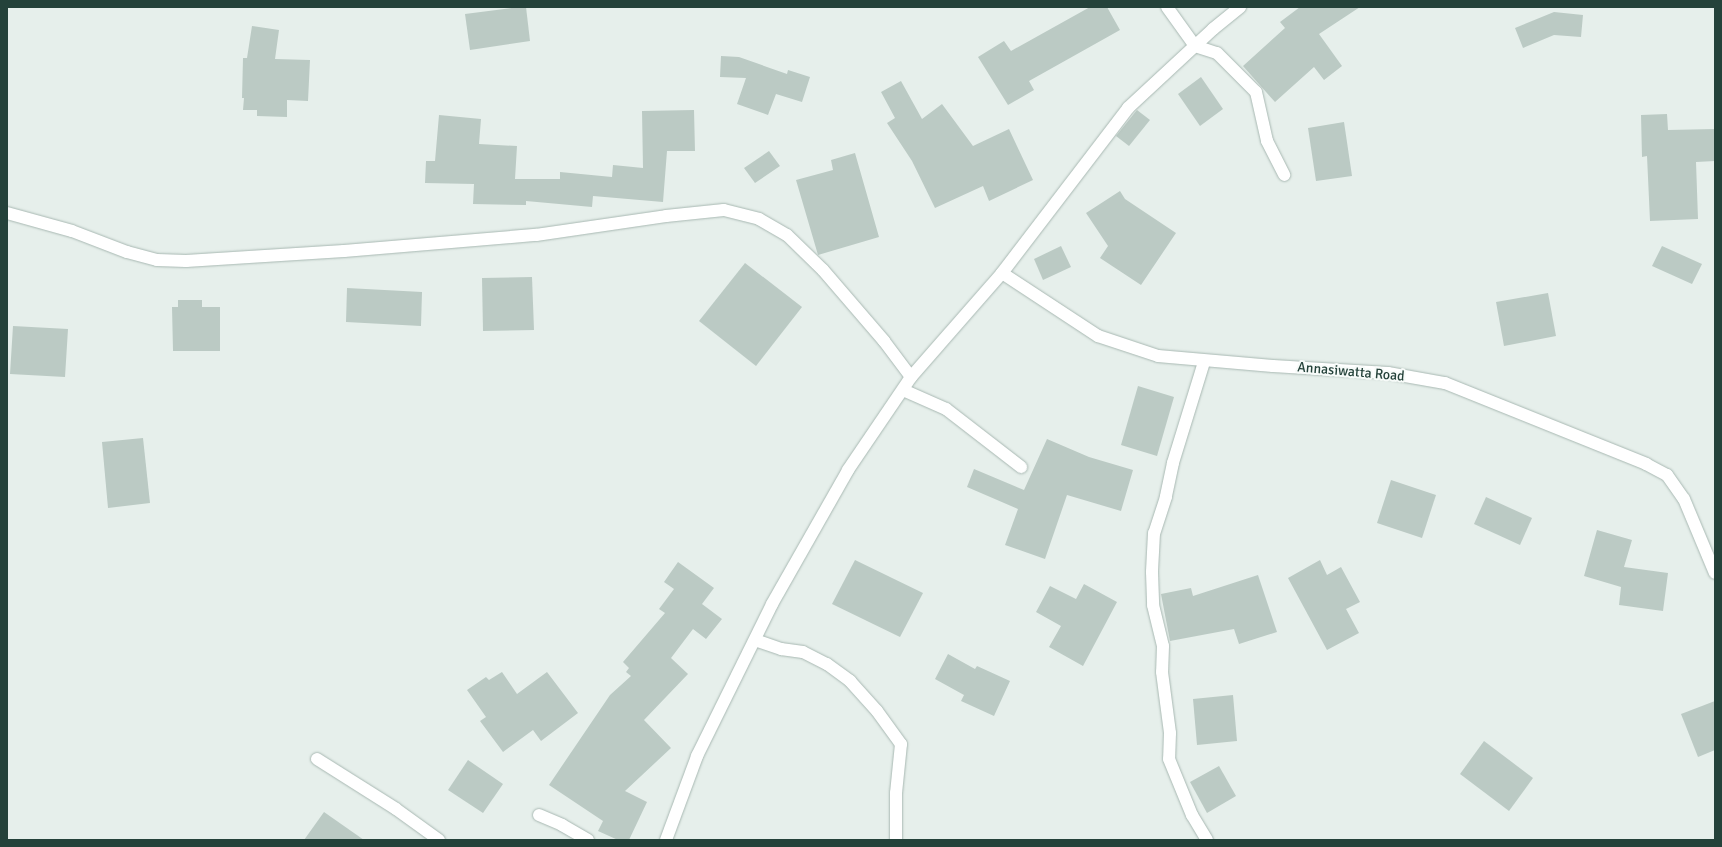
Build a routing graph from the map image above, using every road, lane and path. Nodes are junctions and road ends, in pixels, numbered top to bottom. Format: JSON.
{"nodes":[{"id":1,"x":1167,"y":7,"type":"edge"},
{"id":2,"x":1240,"y":7,"type":"edge"},
{"id":3,"x":1195,"y":46,"type":"junction"},
{"id":4,"x":1284,"y":175,"type":"dead end"},
{"id":5,"x":7,"y":213,"type":"edge"},
{"id":6,"x":1002,"y":272,"type":"junction"},
{"id":7,"x":1204,"y":362,"type":"junction"},
{"id":8,"x":911,"y":377,"type":"junction"},
{"id":9,"x":903,"y":390,"type":"junction"},
{"id":10,"x":1021,"y":467,"type":"dead end"},
{"id":11,"x":1715,"y":573,"type":"edge"},
{"id":12,"x":755,"y":640,"type":"junction"},
{"id":13,"x":317,"y":759,"type":"dead end"},
{"id":14,"x":539,"y":815,"type":"dead end"},
{"id":15,"x":439,"y":840,"type":"edge"},
{"id":16,"x":588,"y":840,"type":"edge"},
{"id":17,"x":666,"y":840,"type":"edge"},
{"id":18,"x":896,"y":840,"type":"edge"},
{"id":19,"x":1207,"y":840,"type":"edge"}],
"edges":[{"from":1,"to":3,"type":"street"},
{"from":2,"to":3,"type":"street"},
{"from":3,"to":4,"type":"street"},
{"from":3,"to":6,"type":"street"},
{"from":5,"to":8,"type":"street"},
{"from":6,"to":7,"type":"street","name":"Annasiwatta Road"},
{"from":6,"to":8,"type":"street"},
{"from":7,"to":11,"type":"street","name":"Annasiwatta Road"},
{"from":7,"to":19,"type":"street"},
{"from":8,"to":9,"type":"street"},
{"from":9,"to":10,"type":"street"},
{"from":9,"to":12,"type":"street"},
{"from":12,"to":17,"type":"street"},
{"from":12,"to":18,"type":"street"},
{"from":13,"to":15,"type":"street"},
{"from":14,"to":16,"type":"street"}]}
